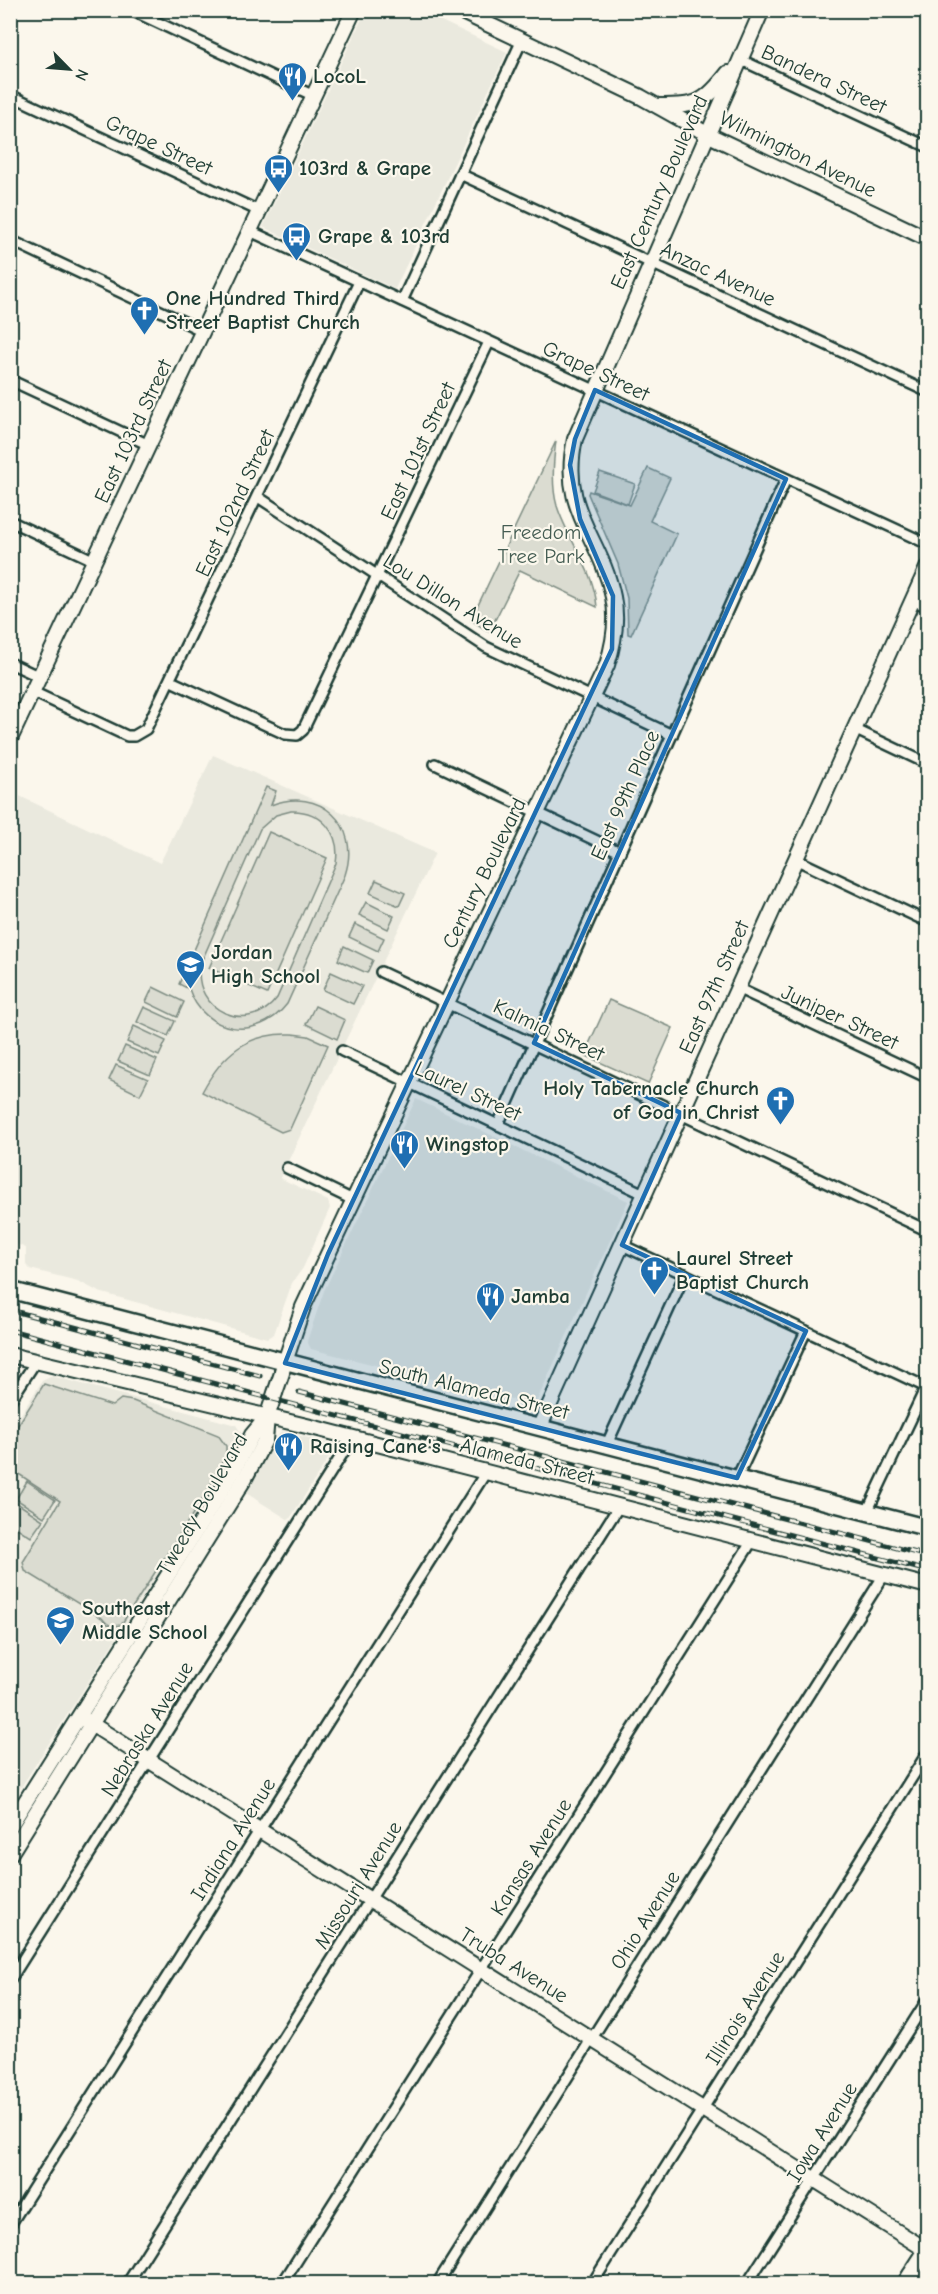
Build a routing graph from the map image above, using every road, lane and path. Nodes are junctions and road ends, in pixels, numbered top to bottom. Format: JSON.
{"nodes":[{"id":1,"x":131,"y":10,"type":"edge"},
{"id":2,"x":354,"y":10,"type":"edge"},
{"id":3,"x":458,"y":10,"type":"edge"},
{"id":4,"x":762,"y":10,"type":"edge"},
{"id":5,"x":522,"y":40,"type":"junction"},
{"id":6,"x":739,"y":59,"type":"junction"},
{"id":7,"x":10,"y":95,"type":"edge"},
{"id":8,"x":314,"y":96,"type":"junction"},
{"id":9,"x":658,"y":106,"type":"junction"},
{"id":10,"x":709,"y":135,"type":"junction"},
{"id":11,"x":927,"y":147,"type":"edge"},
{"id":12,"x":460,"y":174,"type":"junction"},
{"id":13,"x":260,"y":211,"type":"junction"},
{"id":14,"x":250,"y":231,"type":"junction"},
{"id":15,"x":927,"y":239,"type":"edge"},
{"id":16,"x":10,"y":240,"type":"edge"},
{"id":17,"x":651,"y":262,"type":"junction"},
{"id":18,"x":359,"y":282,"type":"junction"},
{"id":19,"x":402,"y":301,"type":"junction"},
{"id":20,"x":203,"y":331,"type":"junction"},
{"id":21,"x":489,"y":342,"type":"junction"},
{"id":22,"x":10,"y":380,"type":"edge"},
{"id":23,"x":595,"y":390,"type":"junction"},
{"id":24,"x":927,"y":392,"type":"edge"},
{"id":25,"x":149,"y":445,"type":"junction"},
{"id":26,"x":786,"y":480,"type":"junction"},
{"id":27,"x":258,"y":497,"type":"junction"},
{"id":28,"x":10,"y":522,"type":"edge"},
{"id":29,"x":927,"y":544,"type":"edge"},
{"id":30,"x":95,"y":561,"type":"junction"},
{"id":31,"x":927,"y":566,"type":"edge"},
{"id":32,"x":378,"y":576,"type":"junction"},
{"id":33,"x":912,"y":600,"type":"junction"},
{"id":34,"x":927,"y":608,"type":"edge"},
{"id":35,"x":10,"y":663,"type":"edge"},
{"id":36,"x":40,"y":677,"type":"junction"},
{"id":37,"x":171,"y":681,"type":"junction"},
{"id":38,"x":33,"y":692,"type":"junction"},
{"id":39,"x":592,"y":697,"type":"junction"},
{"id":40,"x":854,"y":729,"type":"junction"},
{"id":41,"x":672,"y":735,"type":"junction"},
{"id":42,"x":10,"y":739,"type":"edge"},
{"id":43,"x":435,"y":764,"type":"dead end"},
{"id":44,"x":927,"y":764,"type":"edge"},
{"id":45,"x":537,"y":812,"type":"junction"},
{"id":46,"x":620,"y":852,"type":"junction"},
{"id":47,"x":795,"y":859,"type":"junction"},
{"id":48,"x":927,"y":922,"type":"edge"},
{"id":49,"x":381,"y":972,"type":"dead end"},
{"id":50,"x":737,"y":988,"type":"junction"},
{"id":51,"x":446,"y":1002,"type":"junction"},
{"id":52,"x":534,"y":1043,"type":"junction"},
{"id":53,"x":342,"y":1051,"type":"dead end"},
{"id":54,"x":927,"y":1078,"type":"edge"},
{"id":55,"x":408,"y":1082,"type":"junction"},
{"id":56,"x":681,"y":1113,"type":"junction"},
{"id":57,"x":498,"y":1125,"type":"junction"},
{"id":58,"x":287,"y":1168,"type":"dead end"},
{"id":59,"x":644,"y":1194,"type":"junction"},
{"id":60,"x":353,"y":1200,"type":"junction"},
{"id":61,"x":927,"y":1230,"type":"edge"},
{"id":62,"x":621,"y":1245,"type":"junction"},
{"id":63,"x":685,"y":1274,"type":"junction"},
{"id":64,"x":10,"y":1290,"type":"edge"},
{"id":65,"x":806,"y":1331,"type":"junction"},
{"id":66,"x":10,"y":1354,"type":"edge"},
{"id":67,"x":36,"y":1361,"type":"junction"},
{"id":68,"x":283,"y":1368,"type":"junction"},
{"id":69,"x":927,"y":1386,"type":"edge"},
{"id":70,"x":10,"y":1401,"type":"edge"},
{"id":71,"x":267,"y":1417,"type":"junction"},
{"id":72,"x":540,"y":1426,"type":"junction"},
{"id":73,"x":353,"y":1437,"type":"junction"},
{"id":74,"x":607,"y":1444,"type":"junction"},
{"id":75,"x":486,"y":1472,"type":"junction"},
{"id":76,"x":737,"y":1478,"type":"junction"},
{"id":77,"x":619,"y":1506,"type":"junction"},
{"id":78,"x":867,"y":1512,"type":"junction"},
{"id":79,"x":927,"y":1528,"type":"edge"},
{"id":80,"x":752,"y":1541,"type":"junction"},
{"id":81,"x":884,"y":1575,"type":"junction"},
{"id":82,"x":927,"y":1586,"type":"edge"},
{"id":83,"x":80,"y":1717,"type":"junction"},
{"id":84,"x":93,"y":1724,"type":"junction"},
{"id":85,"x":927,"y":1752,"type":"edge"},
{"id":86,"x":149,"y":1760,"type":"junction"},
{"id":87,"x":10,"y":1827,"type":"edge"},
{"id":88,"x":260,"y":1830,"type":"junction"},
{"id":89,"x":10,"y":1854,"type":"edge"},
{"id":90,"x":370,"y":1899,"type":"junction"},
{"id":91,"x":481,"y":1969,"type":"junction"},
{"id":92,"x":10,"y":1980,"type":"edge"},
{"id":93,"x":927,"y":1999,"type":"edge"},
{"id":94,"x":591,"y":2039,"type":"junction"},
{"id":95,"x":702,"y":2109,"type":"junction"},
{"id":96,"x":813,"y":2179,"type":"junction"},
{"id":97,"x":10,"y":2225,"type":"edge"},
{"id":98,"x":927,"y":2249,"type":"edge"},
{"id":99,"x":907,"y":2279,"type":"edge"},
{"id":100,"x":927,"y":2280,"type":"edge"},
{"id":101,"x":127,"y":2283,"type":"edge"},
{"id":102,"x":282,"y":2283,"type":"edge"},
{"id":103,"x":437,"y":2283,"type":"edge"},
{"id":104,"x":592,"y":2283,"type":"edge"},
{"id":105,"x":747,"y":2283,"type":"edge"}],
"edges":[{"from":1,"to":8,"type":"street"},
{"from":2,"to":8,"type":"street","name":"East 103rd Street"},
{"from":3,"to":5,"type":"street","name":"Wilmington Avenue"},
{"from":4,"to":6,"type":"street","name":"East Century Boulevard"},
{"from":5,"to":9,"type":"street","name":"Wilmington Avenue"},
{"from":5,"to":12,"type":"street"},
{"from":6,"to":9,"type":"street"},
{"from":6,"to":10,"type":"street","name":"East Century Boulevard"},
{"from":6,"to":11,"type":"street","name":"Bandera Street"},
{"from":7,"to":13,"type":"street","name":"Grape Street"},
{"from":8,"to":13,"type":"street","name":"East 103rd Street"},
{"from":9,"to":10,"type":"street","name":"Wilmington Avenue"},
{"from":10,"to":15,"type":"street","name":"Wilmington Avenue"},
{"from":10,"to":17,"type":"street","name":"East Century Boulevard"},
{"from":12,"to":17,"type":"street","name":"Anzac Avenue"},
{"from":12,"to":19,"type":"street"},
{"from":13,"to":14,"type":"street","name":"East 103rd Street"},
{"from":14,"to":18,"type":"street","name":"Grape Street"},
{"from":14,"to":20,"type":"street","name":"East 103rd Street"},
{"from":16,"to":20,"type":"street"},
{"from":17,"to":23,"type":"street","name":"East Century Boulevard"},
{"from":17,"to":24,"type":"street","name":"Anzac Avenue"},
{"from":18,"to":19,"type":"street","name":"Grape Street"},
{"from":18,"to":27,"type":"street","name":"East 102nd Street"},
{"from":19,"to":21,"type":"street","name":"Grape Street"},
{"from":20,"to":25,"type":"street","name":"East 103rd Street"},
{"from":21,"to":23,"type":"street","name":"Grape Street"},
{"from":21,"to":32,"type":"street","name":"East 101st Street"},
{"from":22,"to":25,"type":"street"},
{"from":23,"to":26,"type":"street","name":"Grape Street"},
{"from":23,"to":39,"type":"street","name":"Century Boulevard"},
{"from":25,"to":30,"type":"street","name":"East 103rd Street"},
{"from":26,"to":29,"type":"street","name":"Grape Street"},
{"from":26,"to":41,"type":"street","name":"East 99th Place"},
{"from":27,"to":32,"type":"street","name":"Lou Dillon Avenue"},
{"from":27,"to":37,"type":"street","name":"East 102nd Street"},
{"from":28,"to":30,"type":"street"},
{"from":30,"to":36,"type":"street","name":"East 103rd Street"},
{"from":31,"to":33,"type":"street","name":"East 97th Street"},
{"from":32,"to":37,"type":"street","name":"East 101st Street"},
{"from":32,"to":39,"type":"street","name":"Lou Dillon Avenue"},
{"from":33,"to":34,"type":"street"},
{"from":33,"to":40,"type":"street","name":"East 97th Street"},
{"from":35,"to":36,"type":"street"},
{"from":36,"to":38,"type":"street","name":"East 103rd Street"},
{"from":37,"to":38,"type":"street","name":"East 102nd Street"},
{"from":38,"to":42,"type":"street","name":"East 103rd Street"},
{"from":39,"to":41,"type":"street","name":"Lou Dillon Avenue"},
{"from":39,"to":45,"type":"street","name":"Century Boulevard"},
{"from":40,"to":44,"type":"street"},
{"from":40,"to":47,"type":"street","name":"East 97th Street"},
{"from":41,"to":46,"type":"street","name":"East 99th Place"},
{"from":43,"to":45,"type":"street"},
{"from":45,"to":46,"type":"street"},
{"from":45,"to":51,"type":"street","name":"Century Boulevard"},
{"from":46,"to":52,"type":"street","name":"East 99th Place"},
{"from":47,"to":48,"type":"street"},
{"from":47,"to":50,"type":"street","name":"East 97th Street"},
{"from":49,"to":51,"type":"street","name":"Kalmia Street"},
{"from":50,"to":54,"type":"street","name":"Juniper Street"},
{"from":50,"to":56,"type":"street","name":"East 97th Street"},
{"from":51,"to":52,"type":"street","name":"Kalmia Street"},
{"from":51,"to":55,"type":"street","name":"Century Boulevard"},
{"from":52,"to":56,"type":"street","name":"Kalmia Street"},
{"from":52,"to":57,"type":"street","name":"East 99th Place"},
{"from":53,"to":55,"type":"street","name":"Laurel Street"},
{"from":55,"to":57,"type":"street","name":"Laurel Street"},
{"from":55,"to":60,"type":"street","name":"Century Boulevard"},
{"from":56,"to":59,"type":"street","name":"East 97th Street"},
{"from":56,"to":61,"type":"street","name":"Kalmia Street"},
{"from":57,"to":59,"type":"street","name":"Laurel Street"},
{"from":58,"to":60,"type":"street"},
{"from":59,"to":62,"type":"street","name":"East 97th Street"},
{"from":60,"to":68,"type":"street","name":"Century Boulevard"},
{"from":62,"to":63,"type":"street"},
{"from":62,"to":72,"type":"street","name":"East 97th Street"},
{"from":63,"to":65,"type":"street"},
{"from":63,"to":74,"type":"street"},
{"from":64,"to":68,"type":"main road","name":"South Alameda Street"},
{"from":65,"to":69,"type":"street"},
{"from":65,"to":76,"type":"street"},
{"from":66,"to":67,"type":"street","name":"Alameda Street"},
{"from":67,"to":70,"type":"street"},
{"from":67,"to":71,"type":"street","name":"Alameda Street"},
{"from":68,"to":71,"type":"street","name":"Tweedy Boulevard","bridge":true},
{"from":68,"to":72,"type":"main road","name":"South Alameda Street"},
{"from":69,"to":78,"type":"street"},
{"from":71,"to":73,"type":"street","name":"Alameda Street"},
{"from":71,"to":83,"type":"street","name":"Tweedy Boulevard"},
{"from":71,"to":84,"type":"street","name":"Tweedy Boulevard"},
{"from":72,"to":74,"type":"main road","name":"South Alameda Street"},
{"from":73,"to":75,"type":"street","name":"Alameda Street"},
{"from":73,"to":86,"type":"street","name":"Nebraska Avenue"},
{"from":74,"to":76,"type":"main road","name":"South Alameda Street"},
{"from":75,"to":77,"type":"street","name":"Alameda Street"},
{"from":75,"to":88,"type":"street","name":"Indiana Avenue"},
{"from":76,"to":78,"type":"main road","name":"South Alameda Street"},
{"from":77,"to":80,"type":"street","name":"Alameda Street"},
{"from":77,"to":90,"type":"street","name":"Missouri Avenue"},
{"from":78,"to":79,"type":"main road","name":"South Alameda Street"},
{"from":80,"to":81,"type":"street","name":"Alameda Street"},
{"from":80,"to":91,"type":"street","name":"Kansas Avenue"},
{"from":81,"to":82,"type":"street","name":"Alameda Street"},
{"from":81,"to":94,"type":"street","name":"Ohio Avenue"},
{"from":83,"to":84,"type":"street","name":"Truba Avenue"},
{"from":83,"to":87,"type":"street","name":"Tweedy Boulevard"},
{"from":84,"to":86,"type":"street","name":"Truba Avenue"},
{"from":84,"to":89,"type":"street","name":"Tweedy Boulevard"},
{"from":85,"to":95,"type":"street","name":"Illinois Avenue"},
{"from":86,"to":88,"type":"street","name":"Truba Avenue"},
{"from":86,"to":92,"type":"street","name":"Nebraska Avenue"},
{"from":88,"to":90,"type":"street","name":"Truba Avenue"},
{"from":88,"to":97,"type":"street","name":"Indiana Avenue"},
{"from":90,"to":91,"type":"street","name":"Truba Avenue"},
{"from":90,"to":101,"type":"street","name":"Missouri Avenue"},
{"from":91,"to":94,"type":"street","name":"Truba Avenue"},
{"from":91,"to":102,"type":"street","name":"Kansas Avenue"},
{"from":93,"to":96,"type":"street","name":"Iowa Avenue"},
{"from":94,"to":95,"type":"street","name":"Truba Avenue"},
{"from":94,"to":103,"type":"street","name":"Ohio Avenue"},
{"from":95,"to":96,"type":"street","name":"Truba Avenue"},
{"from":95,"to":104,"type":"street","name":"Illinois Avenue"},
{"from":96,"to":98,"type":"street","name":"Truba Avenue"},
{"from":96,"to":105,"type":"street","name":"Iowa Avenue"},
{"from":98,"to":99,"type":"street"},
{"from":99,"to":100,"type":"street"}]}
